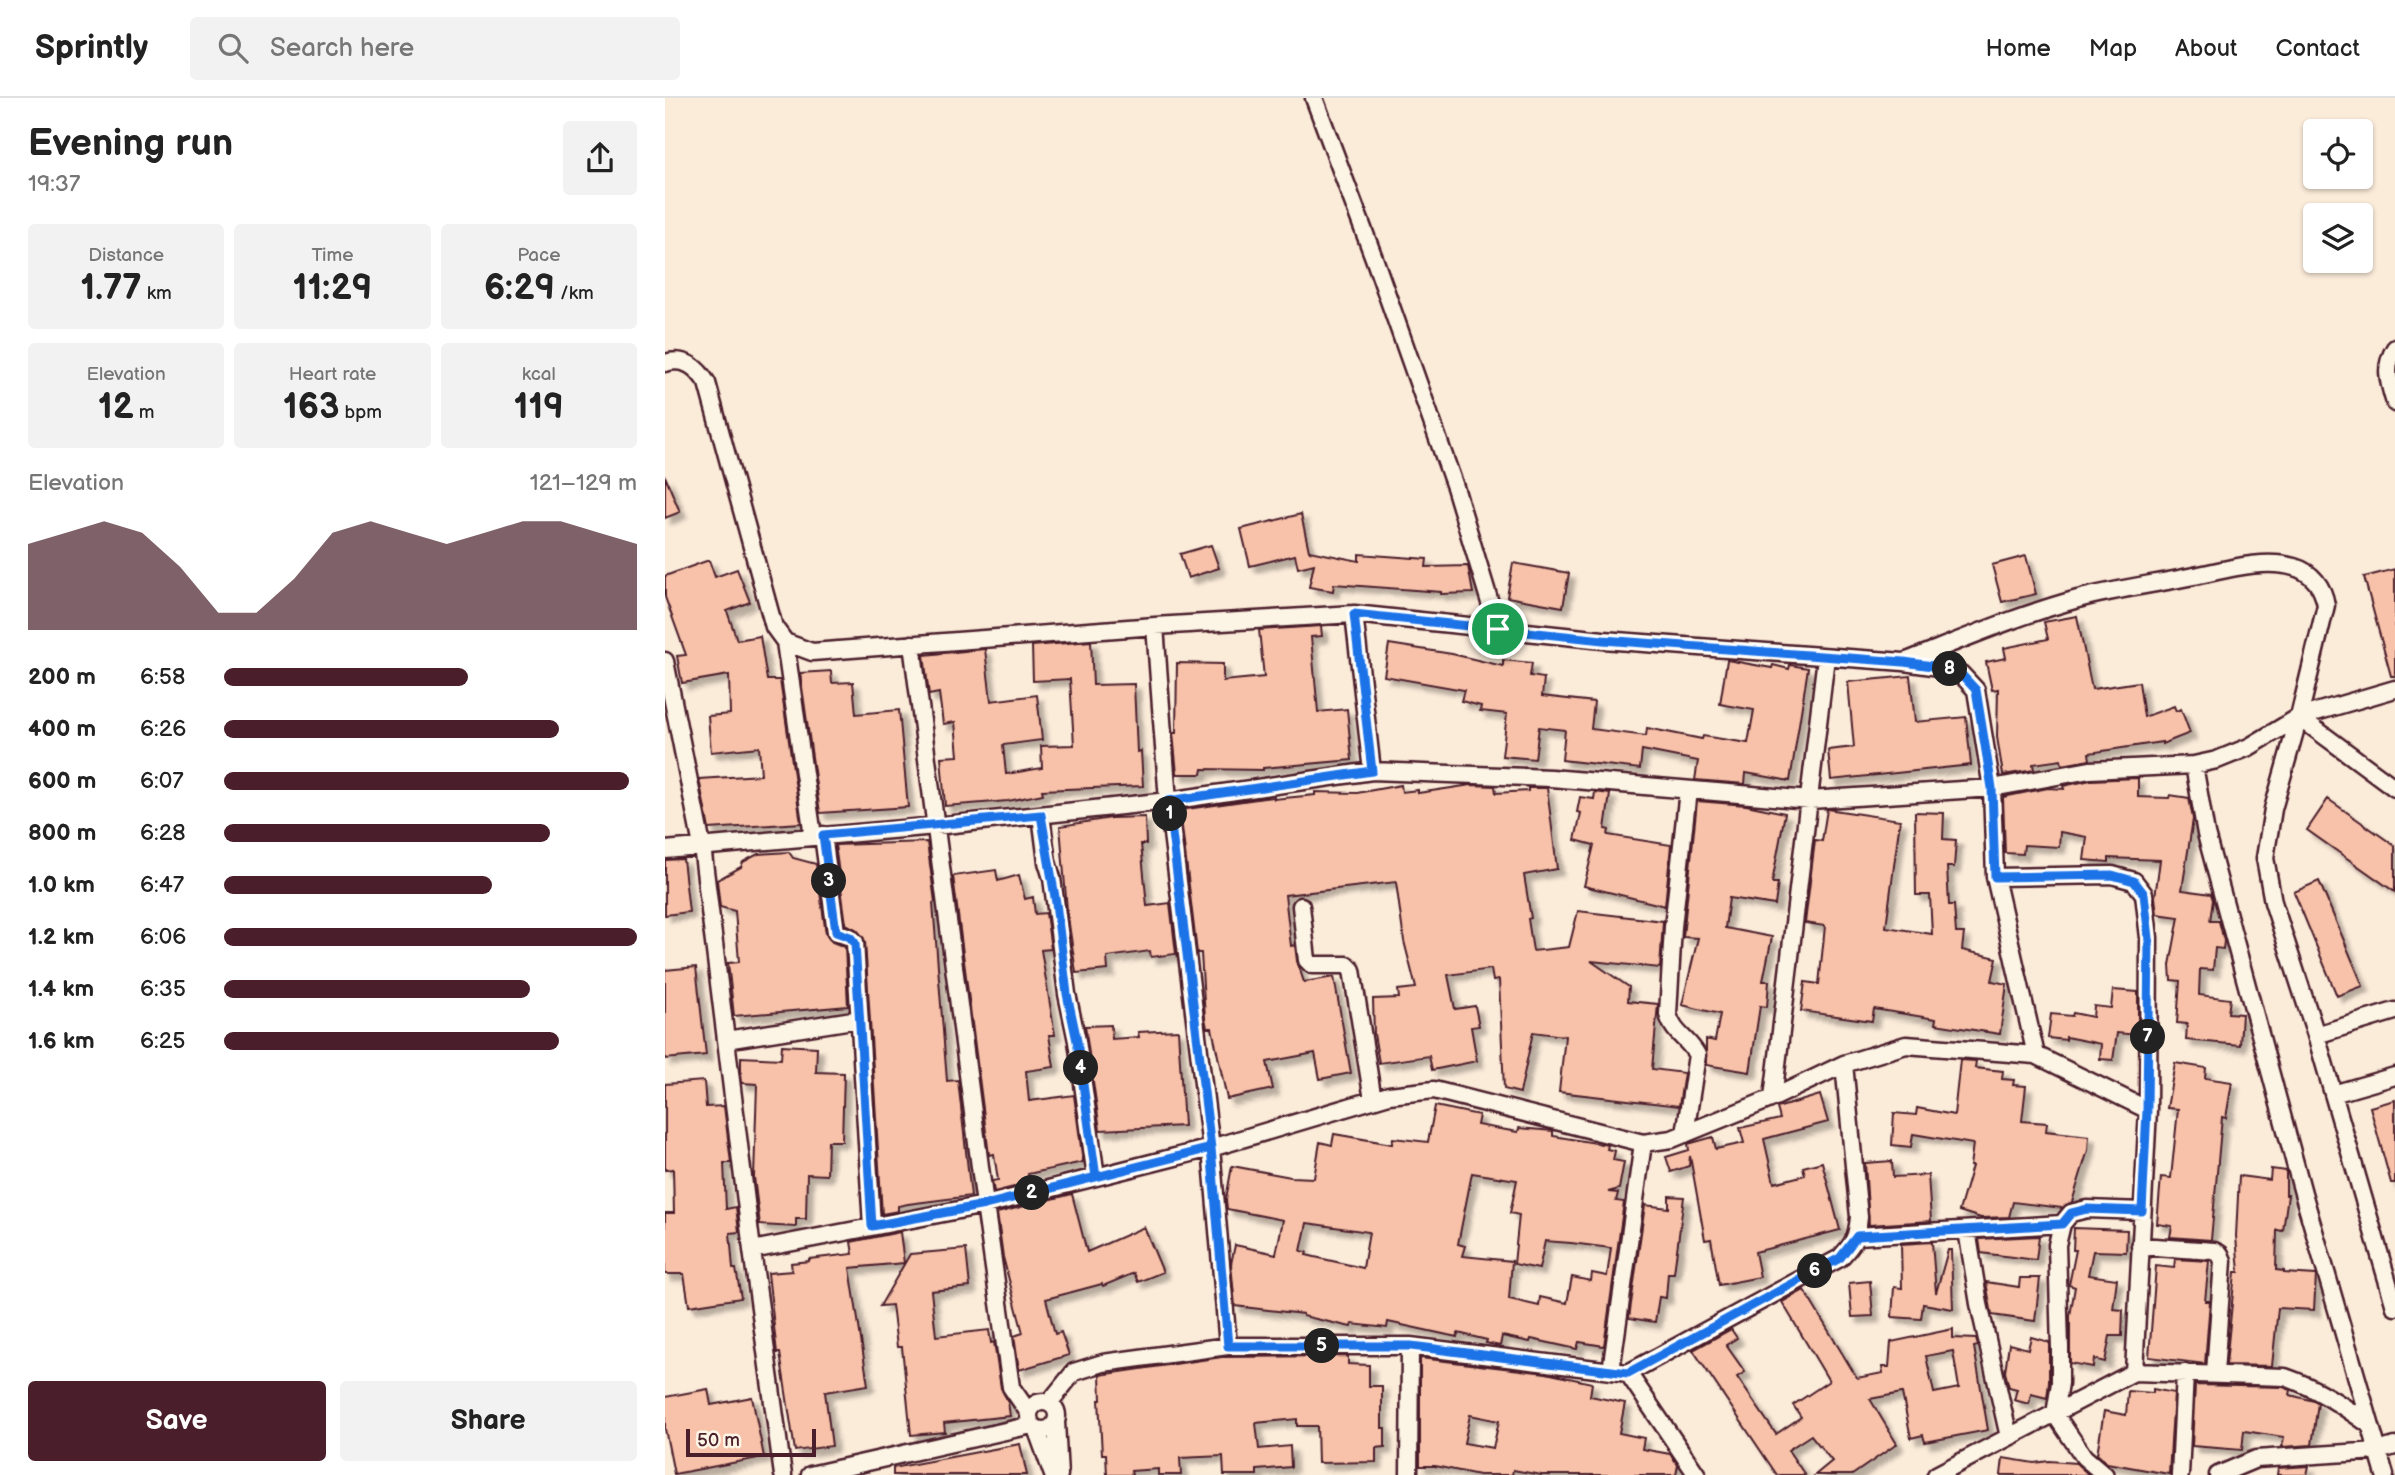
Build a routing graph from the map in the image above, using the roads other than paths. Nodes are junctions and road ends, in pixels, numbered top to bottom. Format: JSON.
{"nodes":[{"id":1,"x":1314,"y":98,"type":"edge"},
{"id":2,"x":2395,"y":348,"type":"edge"},
{"id":3,"x":665,"y":363,"type":"edge"},
{"id":4,"x":2395,"y":404,"type":"edge"},
{"id":5,"x":1354,"y":614,"type":"junction"},
{"id":6,"x":1155,"y":626,"type":"junction"},
{"id":7,"x":1498,"y":629,"type":"junction"},
{"id":8,"x":785,"y":642,"type":"junction"},
{"id":9,"x":912,"y":644,"type":"junction"},
{"id":10,"x":1826,"y":657,"type":"junction"},
{"id":11,"x":665,"y":661,"type":"edge"},
{"id":12,"x":1904,"y":662,"type":"junction"},
{"id":13,"x":2395,"y":689,"type":"edge"},
{"id":14,"x":670,"y":715,"type":"edge"},
{"id":15,"x":2299,"y":717,"type":"junction"},
{"id":16,"x":2193,"y":765,"type":"junction"},
{"id":17,"x":1372,"y":771,"type":"junction"},
{"id":18,"x":1992,"y":788,"type":"junction"},
{"id":19,"x":2395,"y":788,"type":"edge"},
{"id":20,"x":1688,"y":790,"type":"junction"},
{"id":21,"x":1810,"y":800,"type":"junction"},
{"id":22,"x":1168,"y":801,"type":"junction"},
{"id":23,"x":1041,"y":815,"type":"junction"},
{"id":24,"x":936,"y":826,"type":"junction"},
{"id":25,"x":818,"y":836,"type":"junction"},
{"id":26,"x":702,"y":846,"type":"junction"},
{"id":27,"x":665,"y":850,"type":"edge"},
{"id":28,"x":1995,"y":877,"type":"junction"},
{"id":29,"x":1301,"y":906,"type":"dead end"},
{"id":30,"x":2395,"y":1012,"type":"edge"},
{"id":31,"x":859,"y":1019,"type":"junction"},
{"id":32,"x":2316,"y":1035,"type":"junction"},
{"id":33,"x":726,"y":1040,"type":"junction"},
{"id":34,"x":2036,"y":1055,"type":"junction"},
{"id":35,"x":1843,"y":1064,"type":"junction"},
{"id":36,"x":2395,"y":1076,"type":"edge"},
{"id":37,"x":2333,"y":1094,"type":"junction"},
{"id":38,"x":1773,"y":1098,"type":"junction"},
{"id":39,"x":1373,"y":1100,"type":"junction"},
{"id":40,"x":2147,"y":1110,"type":"junction"},
{"id":41,"x":1685,"y":1134,"type":"junction"},
{"id":42,"x":1643,"y":1143,"type":"junction"},
{"id":43,"x":1211,"y":1148,"type":"junction"},
{"id":44,"x":1096,"y":1177,"type":"junction"},
{"id":45,"x":985,"y":1205,"type":"junction"},
{"id":46,"x":2142,"y":1211,"type":"junction"},
{"id":47,"x":2062,"y":1224,"type":"junction"},
{"id":48,"x":872,"y":1226,"type":"junction"},
{"id":49,"x":1967,"y":1230,"type":"junction"},
{"id":50,"x":1857,"y":1236,"type":"junction"},
{"id":51,"x":2140,"y":1245,"type":"junction"},
{"id":52,"x":752,"y":1250,"type":"junction"},
{"id":53,"x":2395,"y":1307,"type":"edge"},
{"id":54,"x":1228,"y":1346,"type":"junction"},
{"id":55,"x":1411,"y":1346,"type":"junction"},
{"id":56,"x":1611,"y":1371,"type":"junction"},
{"id":57,"x":2134,"y":1371,"type":"junction"},
{"id":58,"x":1628,"y":1373,"type":"junction"},
{"id":59,"x":2185,"y":1373,"type":"junction"},
{"id":60,"x":2214,"y":1373,"type":"junction"},
{"id":61,"x":1049,"y":1403,"type":"junction"},
{"id":62,"x":2055,"y":1414,"type":"junction"},
{"id":63,"x":1032,"y":1422,"type":"junction"},
{"id":64,"x":1056,"y":1422,"type":"junction"},
{"id":65,"x":2370,"y":1425,"type":"junction"},
{"id":66,"x":2009,"y":1437,"type":"junction"},
{"id":67,"x":2395,"y":1446,"type":"edge"},
{"id":68,"x":2378,"y":1451,"type":"junction"},
{"id":69,"x":1964,"y":1468,"type":"edge"},
{"id":70,"x":783,"y":1475,"type":"edge"},
{"id":71,"x":810,"y":1475,"type":"edge"},
{"id":72,"x":1053,"y":1475,"type":"edge"},
{"id":73,"x":1059,"y":1475,"type":"edge"},
{"id":74,"x":1409,"y":1475,"type":"edge"},
{"id":75,"x":1697,"y":1475,"type":"edge"},
{"id":76,"x":1935,"y":1475,"type":"edge"},
{"id":77,"x":2105,"y":1475,"type":"edge"},
{"id":78,"x":2180,"y":1475,"type":"edge"},
{"id":79,"x":2218,"y":1475,"type":"edge"},
{"id":80,"x":2385,"y":1475,"type":"edge"}],
"edges":[{"from":1,"to":7,"type":"street"},
{"from":2,"to":4,"type":"street"},
{"from":3,"to":8,"type":"street"},
{"from":5,"to":6,"type":"street"},
{"from":5,"to":7,"type":"street"},
{"from":5,"to":17,"type":"street"},
{"from":6,"to":9,"type":"street"},
{"from":6,"to":22,"type":"street"},
{"from":7,"to":10,"type":"street"},
{"from":8,"to":9,"type":"street"},
{"from":8,"to":25,"type":"street"},
{"from":9,"to":24,"type":"street"},
{"from":10,"to":12,"type":"street"},
{"from":10,"to":21,"type":"street"},
{"from":11,"to":14,"type":"street"},
{"from":12,"to":15,"type":"street"},
{"from":12,"to":18,"type":"street"},
{"from":13,"to":15,"type":"street"},
{"from":14,"to":26,"type":"street"},
{"from":15,"to":16,"type":"street"},
{"from":15,"to":19,"type":"street"},
{"from":15,"to":32,"type":"street"},
{"from":16,"to":18,"type":"street"},
{"from":16,"to":65,"type":"street"},
{"from":17,"to":20,"type":"street"},
{"from":17,"to":22,"type":"street"},
{"from":18,"to":21,"type":"street"},
{"from":18,"to":28,"type":"street"},
{"from":20,"to":21,"type":"street"},
{"from":20,"to":41,"type":"street"},
{"from":21,"to":38,"type":"street"},
{"from":22,"to":23,"type":"street"},
{"from":22,"to":43,"type":"street"},
{"from":23,"to":24,"type":"street"},
{"from":23,"to":44,"type":"street"},
{"from":24,"to":25,"type":"street"},
{"from":24,"to":45,"type":"street"},
{"from":25,"to":26,"type":"street"},
{"from":25,"to":31,"type":"street"},
{"from":26,"to":27,"type":"street"},
{"from":26,"to":33,"type":"street"},
{"from":28,"to":34,"type":"street"},
{"from":28,"to":40,"type":"street"},
{"from":29,"to":39,"type":"street"},
{"from":30,"to":32,"type":"street"},
{"from":31,"to":33,"type":"street"},
{"from":31,"to":48,"type":"street"},
{"from":32,"to":37,"type":"street"},
{"from":33,"to":52,"type":"street"},
{"from":34,"to":35,"type":"street"},
{"from":34,"to":40,"type":"street"},
{"from":35,"to":38,"type":"street"},
{"from":35,"to":50,"type":"street"},
{"from":36,"to":37,"type":"street"},
{"from":37,"to":53,"type":"street"},
{"from":38,"to":41,"type":"street"},
{"from":39,"to":42,"type":"street"},
{"from":39,"to":43,"type":"street"},
{"from":40,"to":46,"type":"street"},
{"from":41,"to":42,"type":"street"},
{"from":42,"to":56,"type":"street"},
{"from":43,"to":44,"type":"street"},
{"from":43,"to":54,"type":"street"},
{"from":44,"to":45,"type":"street"},
{"from":45,"to":48,"type":"street"},
{"from":45,"to":63,"type":"street"},
{"from":46,"to":47,"type":"street"},
{"from":46,"to":51,"type":"street"},
{"from":47,"to":49,"type":"street"},
{"from":47,"to":62,"type":"street"},
{"from":48,"to":52,"type":"street"},
{"from":49,"to":50,"type":"street"},
{"from":49,"to":66,"type":"street"},
{"from":50,"to":58,"type":"street"},
{"from":51,"to":57,"type":"street"},
{"from":51,"to":60,"type":"street"},
{"from":52,"to":70,"type":"street"},
{"from":54,"to":55,"type":"street"},
{"from":54,"to":61,"type":"street"},
{"from":55,"to":56,"type":"street"},
{"from":55,"to":74,"type":"street"},
{"from":56,"to":58,"type":"street"},
{"from":57,"to":59,"type":"street"},
{"from":57,"to":62,"type":"street"},
{"from":58,"to":75,"type":"street"},
{"from":59,"to":60,"type":"street"},
{"from":59,"to":78,"type":"street"},
{"from":60,"to":65,"type":"street"},
{"from":61,"to":63,"type":"street"},
{"from":61,"to":64,"type":"street"},
{"from":62,"to":66,"type":"street"},
{"from":62,"to":77,"type":"street"},
{"from":63,"to":64,"type":"street"},
{"from":63,"to":71,"type":"street"},
{"from":63,"to":72,"type":"street"},
{"from":64,"to":73,"type":"street"},
{"from":65,"to":68,"type":"street"},
{"from":66,"to":69,"type":"street"},
{"from":67,"to":68,"type":"street"},
{"from":68,"to":79,"type":"street"},
{"from":68,"to":80,"type":"street"},
{"from":69,"to":76,"type":"street"}]}
